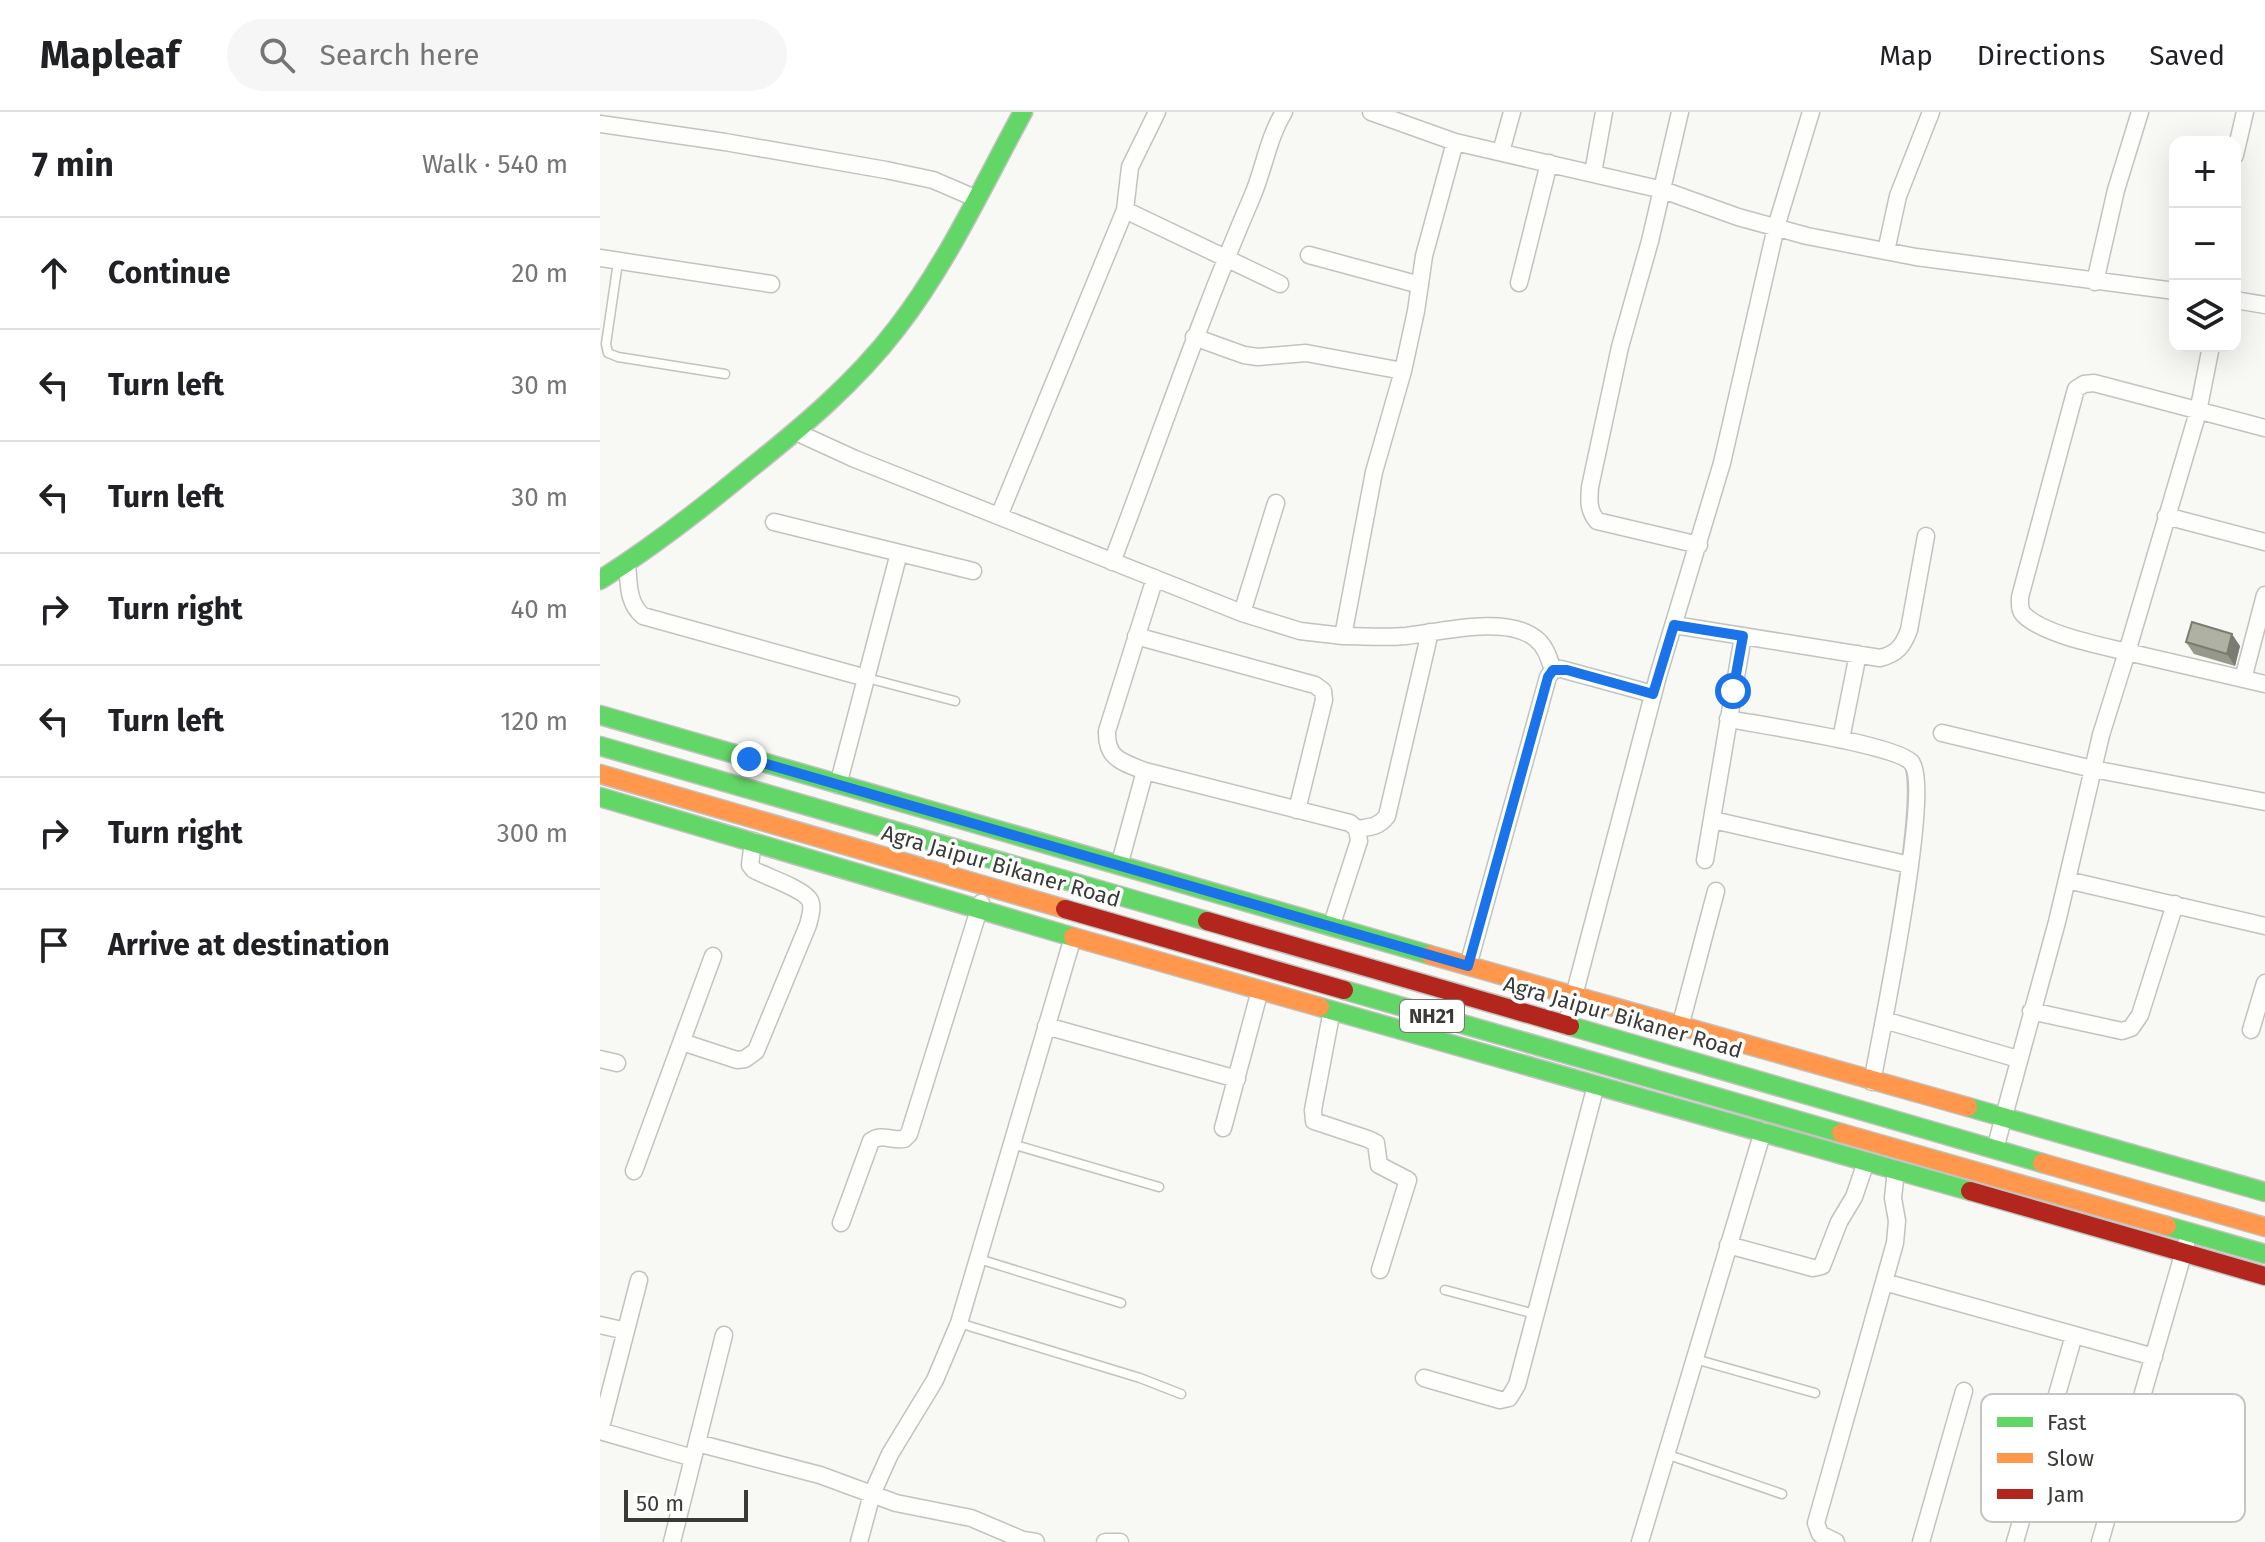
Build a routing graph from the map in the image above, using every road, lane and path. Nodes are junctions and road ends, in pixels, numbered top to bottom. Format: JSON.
{"nodes":[{"id":1,"x":1023,"y":112,"type":"edge"},
{"id":2,"x":1157,"y":112,"type":"edge"},
{"id":3,"x":1284,"y":112,"type":"edge"},
{"id":4,"x":1371,"y":112,"type":"edge"},
{"id":5,"x":1512,"y":112,"type":"edge"},
{"id":6,"x":1604,"y":112,"type":"edge"},
{"id":7,"x":1680,"y":112,"type":"edge"},
{"id":8,"x":1811,"y":112,"type":"edge"},
{"id":9,"x":1931,"y":112,"type":"edge"},
{"id":10,"x":2140,"y":112,"type":"edge"},
{"id":11,"x":2245,"y":112,"type":"edge"},
{"id":12,"x":600,"y":124,"type":"edge"},
{"id":13,"x":2239,"y":136,"type":"edge"},
{"id":14,"x":1455,"y":142,"type":"junction"},
{"id":15,"x":1501,"y":152,"type":"junction"},
{"id":16,"x":1549,"y":163,"type":"junction"},
{"id":17,"x":1593,"y":173,"type":"junction"},
{"id":18,"x":1663,"y":190,"type":"junction"},
{"id":19,"x":975,"y":198,"type":"junction"},
{"id":20,"x":1125,"y":210,"type":"junction"},
{"id":21,"x":1776,"y":227,"type":"junction"},
{"id":22,"x":1886,"y":251,"type":"junction"},
{"id":23,"x":1309,"y":255,"type":"dead end"},
{"id":24,"x":1226,"y":257,"type":"junction"},
{"id":25,"x":600,"y":258,"type":"edge"},
{"id":26,"x":619,"y":261,"type":"junction"},
{"id":27,"x":2095,"y":282,"type":"junction"},
{"id":28,"x":1519,"y":283,"type":"dead end"},
{"id":29,"x":771,"y":284,"type":"dead end"},
{"id":30,"x":1280,"y":284,"type":"dead end"},
{"id":31,"x":1420,"y":285,"type":"junction"},
{"id":32,"x":2169,"y":290,"type":"edge"},
{"id":33,"x":2241,"y":301,"type":"edge"},
{"id":34,"x":2265,"y":305,"type":"edge"},
{"id":35,"x":1194,"y":337,"type":"junction"},
{"id":36,"x":2210,"y":352,"type":"edge"},
{"id":37,"x":1403,"y":371,"type":"junction"},
{"id":38,"x":725,"y":374,"type":"dead end"},
{"id":39,"x":2198,"y":412,"type":"junction"},
{"id":40,"x":2265,"y":428,"type":"edge"},
{"id":41,"x":796,"y":432,"type":"junction"},
{"id":42,"x":1276,"y":503,"type":"dead end"},
{"id":43,"x":999,"y":516,"type":"junction"},
{"id":44,"x":2166,"y":516,"type":"junction"},
{"id":45,"x":774,"y":522,"type":"dead end"},
{"id":46,"x":1926,"y":536,"type":"dead end"},
{"id":47,"x":2265,"y":542,"type":"edge"},
{"id":48,"x":1699,"y":545,"type":"junction"},
{"id":49,"x":899,"y":553,"type":"junction"},
{"id":50,"x":1112,"y":562,"type":"junction"},
{"id":51,"x":627,"y":563,"type":"junction"},
{"id":52,"x":973,"y":571,"type":"dead end"},
{"id":53,"x":1155,"y":578,"type":"junction"},
{"id":54,"x":600,"y":580,"type":"edge"},
{"id":55,"x":2265,"y":595,"type":"edge"},
{"id":56,"x":1242,"y":613,"type":"junction"},
{"id":57,"x":1674,"y":625,"type":"junction"},
{"id":58,"x":1430,"y":632,"type":"junction"},
{"id":59,"x":1136,"y":636,"type":"junction"},
{"id":60,"x":1343,"y":636,"type":"junction"},
{"id":61,"x":1743,"y":636,"type":"junction"},
{"id":62,"x":2127,"y":652,"type":"junction"},
{"id":63,"x":1858,"y":654,"type":"junction"},
{"id":64,"x":1553,"y":670,"type":"junction"},
{"id":65,"x":866,"y":678,"type":"junction"},
{"id":66,"x":2243,"y":679,"type":"junction"},
{"id":67,"x":2265,"y":684,"type":"edge"},
{"id":68,"x":1653,"y":694,"type":"junction"},
{"id":69,"x":955,"y":701,"type":"dead end"},
{"id":70,"x":600,"y":715,"type":"edge"},
{"id":71,"x":1728,"y":719,"type":"junction"},
{"id":72,"x":1942,"y":733,"type":"dead end"},
{"id":73,"x":1841,"y":739,"type":"junction"},
{"id":74,"x":600,"y":746,"type":"edge"},
{"id":75,"x":2093,"y":769,"type":"junction"},
{"id":76,"x":1145,"y":771,"type":"junction"},
{"id":77,"x":600,"y":774,"type":"edge"},
{"id":78,"x":838,"y":785,"type":"junction"},
{"id":79,"x":600,"y":797,"type":"edge"},
{"id":80,"x":2265,"y":802,"type":"edge"},
{"id":81,"x":1297,"y":810,"type":"junction"},
{"id":82,"x":1713,"y":820,"type":"junction"},
{"id":83,"x":1357,"y":829,"type":"junction"},
{"id":84,"x":753,"y":841,"type":"junction"},
{"id":85,"x":1705,"y":860,"type":"dead end"},
{"id":86,"x":1910,"y":865,"type":"junction"},
{"id":87,"x":1119,"y":866,"type":"junction"},
{"id":88,"x":2067,"y":880,"type":"junction"},
{"id":89,"x":988,"y":887,"type":"junction"},
{"id":90,"x":1716,"y":891,"type":"dead end"},
{"id":91,"x":2175,"y":904,"type":"junction"},
{"id":92,"x":979,"y":908,"type":"junction"},
{"id":93,"x":2265,"y":926,"type":"edge"},
{"id":94,"x":1331,"y":927,"type":"junction"},
{"id":95,"x":1073,"y":937,"type":"junction"},
{"id":96,"x":713,"y":956,"type":"dead end"},
{"id":97,"x":1468,"y":966,"type":"junction"},
{"id":98,"x":2265,"y":983,"type":"edge"},
{"id":99,"x":1260,"y":990,"type":"junction"},
{"id":100,"x":1573,"y":996,"type":"junction"},
{"id":101,"x":1332,"y":1010,"type":"junction"},
{"id":102,"x":2031,"y":1011,"type":"junction"},
{"id":103,"x":1884,"y":1020,"type":"junction"},
{"id":104,"x":1046,"y":1026,"type":"junction"},
{"id":105,"x":1566,"y":1026,"type":"junction"},
{"id":106,"x":1680,"y":1027,"type":"junction"},
{"id":107,"x":2251,"y":1030,"type":"dead end"},
{"id":108,"x":682,"y":1042,"type":"junction"},
{"id":109,"x":600,"y":1059,"type":"edge"},
{"id":110,"x":2018,"y":1059,"type":"junction"},
{"id":111,"x":617,"y":1063,"type":"dead end"},
{"id":112,"x":1237,"y":1079,"type":"junction"},
{"id":113,"x":1872,"y":1082,"type":"junction"},
{"id":114,"x":1596,"y":1085,"type":"junction"},
{"id":115,"x":2004,"y":1117,"type":"junction"},
{"id":116,"x":1223,"y":1128,"type":"dead end"},
{"id":117,"x":1763,"y":1131,"type":"junction"},
{"id":118,"x":1012,"y":1144,"type":"junction"},
{"id":119,"x":1995,"y":1149,"type":"junction"},
{"id":120,"x":1866,"y":1162,"type":"junction"},
{"id":121,"x":1896,"y":1170,"type":"junction"},
{"id":122,"x":634,"y":1171,"type":"dead end"},
{"id":123,"x":1159,"y":1187,"type":"dead end"},
{"id":124,"x":2265,"y":1192,"type":"edge"},
{"id":125,"x":841,"y":1223,"type":"dead end"},
{"id":126,"x":2265,"y":1227,"type":"edge"},
{"id":127,"x":2190,"y":1233,"type":"junction"},
{"id":128,"x":1728,"y":1245,"type":"junction"},
{"id":129,"x":2184,"y":1253,"type":"junction"},
{"id":130,"x":2265,"y":1254,"type":"edge"},
{"id":131,"x":978,"y":1259,"type":"junction"},
{"id":132,"x":1380,"y":1270,"type":"dead end"},
{"id":133,"x":2265,"y":1276,"type":"edge"},
{"id":134,"x":639,"y":1280,"type":"dead end"},
{"id":135,"x":1884,"y":1282,"type":"junction"},
{"id":136,"x":1445,"y":1290,"type":"dead end"},
{"id":137,"x":1121,"y":1303,"type":"dead end"},
{"id":138,"x":1535,"y":1314,"type":"junction"},
{"id":139,"x":959,"y":1323,"type":"junction"},
{"id":140,"x":600,"y":1325,"type":"edge"},
{"id":141,"x":626,"y":1331,"type":"junction"},
{"id":142,"x":724,"y":1335,"type":"dead end"},
{"id":143,"x":2074,"y":1335,"type":"junction"},
{"id":144,"x":2154,"y":1357,"type":"junction"},
{"id":145,"x":1695,"y":1359,"type":"junction"},
{"id":146,"x":1424,"y":1378,"type":"dead end"},
{"id":147,"x":1964,"y":1391,"type":"dead end"},
{"id":148,"x":1815,"y":1393,"type":"dead end"},
{"id":149,"x":1181,"y":1394,"type":"dead end"},
{"id":150,"x":2058,"y":1394,"type":"edge"},
{"id":151,"x":2143,"y":1394,"type":"edge"},
{"id":152,"x":600,"y":1431,"type":"edge"},
{"id":153,"x":695,"y":1451,"type":"junction"},
{"id":154,"x":1666,"y":1454,"type":"junction"},
{"id":155,"x":872,"y":1494,"type":"junction"},
{"id":156,"x":1782,"y":1494,"type":"dead end"},
{"id":157,"x":2021,"y":1522,"type":"edge"},
{"id":158,"x":2106,"y":1522,"type":"edge"},
{"id":159,"x":677,"y":1541,"type":"edge"},
{"id":160,"x":859,"y":1542,"type":"edge"},
{"id":161,"x":1036,"y":1542,"type":"edge"},
{"id":162,"x":1105,"y":1542,"type":"edge"},
{"id":163,"x":1120,"y":1542,"type":"edge"},
{"id":164,"x":1640,"y":1542,"type":"edge"},
{"id":165,"x":1836,"y":1542,"type":"edge"},
{"id":166,"x":1921,"y":1542,"type":"edge"},
{"id":167,"x":2015,"y":1542,"type":"edge"},
{"id":168,"x":2100,"y":1542,"type":"edge"}],
"edges":[{"from":1,"to":19,"type":"main road"},
{"from":2,"to":20,"type":"street"},
{"from":3,"to":24,"type":"street"},
{"from":4,"to":14,"type":"street"},
{"from":5,"to":15,"type":"street"},
{"from":6,"to":17,"type":"street"},
{"from":7,"to":18,"type":"street"},
{"from":8,"to":21,"type":"street"},
{"from":9,"to":22,"type":"street"},
{"from":10,"to":27,"type":"street"},
{"from":11,"to":13,"type":"street"},
{"from":12,"to":19,"type":"street"},
{"from":14,"to":15,"type":"street"},
{"from":14,"to":31,"type":"street"},
{"from":15,"to":16,"type":"street"},
{"from":16,"to":17,"type":"street"},
{"from":16,"to":28,"type":"street"},
{"from":17,"to":18,"type":"street"},
{"from":18,"to":21,"type":"street"},
{"from":18,"to":48,"type":"street"},
{"from":19,"to":41,"type":"main road"},
{"from":20,"to":24,"type":"street"},
{"from":20,"to":43,"type":"street"},
{"from":21,"to":22,"type":"street"},
{"from":21,"to":48,"type":"street"},
{"from":22,"to":27,"type":"street"},
{"from":23,"to":31,"type":"street"},
{"from":24,"to":30,"type":"street"},
{"from":24,"to":35,"type":"street"},
{"from":25,"to":26,"type":"street"},
{"from":26,"to":29,"type":"street"},
{"from":26,"to":38,"type":"lane"},
{"from":27,"to":32,"type":"street"},
{"from":31,"to":37,"type":"street"},
{"from":33,"to":34,"type":"street"},
{"from":35,"to":37,"type":"street"},
{"from":35,"to":50,"type":"street"},
{"from":36,"to":39,"type":"street"},
{"from":37,"to":60,"type":"street"},
{"from":39,"to":40,"type":"street"},
{"from":39,"to":44,"type":"street"},
{"from":39,"to":62,"type":"street"},
{"from":41,"to":43,"type":"street"},
{"from":41,"to":51,"type":"main road"},
{"from":42,"to":56,"type":"street"},
{"from":43,"to":50,"type":"street"},
{"from":44,"to":47,"type":"street"},
{"from":44,"to":62,"type":"street"},
{"from":45,"to":49,"type":"street"},
{"from":46,"to":63,"type":"street"},
{"from":48,"to":57,"type":"street"},
{"from":49,"to":52,"type":"street"},
{"from":49,"to":65,"type":"street"},
{"from":50,"to":53,"type":"street"},
{"from":51,"to":54,"type":"main road"},
{"from":51,"to":65,"type":"street"},
{"from":53,"to":56,"type":"street"},
{"from":53,"to":59,"type":"street"},
{"from":55,"to":66,"type":"street"},
{"from":56,"to":60,"type":"street"},
{"from":57,"to":61,"type":"street"},
{"from":57,"to":68,"type":"street"},
{"from":58,"to":60,"type":"street"},
{"from":58,"to":64,"type":"street"},
{"from":58,"to":83,"type":"street"},
{"from":59,"to":76,"type":"street"},
{"from":59,"to":81,"type":"street"},
{"from":61,"to":63,"type":"street"},
{"from":61,"to":71,"type":"street"},
{"from":62,"to":66,"type":"street"},
{"from":62,"to":75,"type":"street"},
{"from":63,"to":73,"type":"street"},
{"from":64,"to":68,"type":"street"},
{"from":64,"to":97,"type":"street"},
{"from":65,"to":69,"type":"lane"},
{"from":65,"to":78,"type":"street"},
{"from":66,"to":67,"type":"street"},
{"from":68,"to":100,"type":"street"},
{"from":70,"to":78,"type":"main road"},
{"from":71,"to":73,"type":"street"},
{"from":71,"to":82,"type":"street"},
{"from":72,"to":75,"type":"street"},
{"from":73,"to":86,"type":"street"},
{"from":74,"to":105,"type":"main road","name":"Agra Jaipur Bikaner Road","number":"NH21"},
{"from":75,"to":80,"type":"street"},
{"from":75,"to":88,"type":"street"},
{"from":76,"to":81,"type":"street"},
{"from":76,"to":87,"type":"street"},
{"from":77,"to":89,"type":"main road","name":"Agra Jaipur Bikaner Road","number":"NH21"},
{"from":78,"to":87,"type":"main road"},
{"from":79,"to":84,"type":"main road"},
{"from":81,"to":83,"type":"street"},
{"from":82,"to":85,"type":"street"},
{"from":82,"to":86,"type":"street"},
{"from":83,"to":94,"type":"street"},
{"from":84,"to":92,"type":"main road"},
{"from":84,"to":108,"type":"street"},
{"from":86,"to":103,"type":"street"},
{"from":87,"to":94,"type":"main road"},
{"from":88,"to":91,"type":"street"},
{"from":88,"to":102,"type":"street"},
{"from":89,"to":92,"type":"street"},
{"from":89,"to":127,"type":"main road","name":"Agra Jaipur Bikaner Road","number":"NH21"},
{"from":90,"to":106,"type":"street"},
{"from":91,"to":93,"type":"street"},
{"from":91,"to":102,"type":"street"},
{"from":92,"to":95,"type":"main road"},
{"from":92,"to":125,"type":"street"},
{"from":94,"to":97,"type":"main road"},
{"from":95,"to":99,"type":"main road"},
{"from":95,"to":104,"type":"street"},
{"from":96,"to":108,"type":"street"},
{"from":97,"to":100,"type":"main road"},
{"from":98,"to":107,"type":"street"},
{"from":99,"to":101,"type":"main road"},
{"from":99,"to":112,"type":"street"},
{"from":100,"to":105,"type":"street"},
{"from":100,"to":106,"type":"main road"},
{"from":101,"to":114,"type":"main road"},
{"from":101,"to":132,"type":"street"},
{"from":102,"to":110,"type":"street"},
{"from":103,"to":110,"type":"street"},
{"from":103,"to":113,"type":"street"},
{"from":104,"to":112,"type":"street"},
{"from":104,"to":118,"type":"street"},
{"from":105,"to":119,"type":"main road","name":"Agra Jaipur Bikaner Road","number":"NH21"},
{"from":106,"to":113,"type":"main road"},
{"from":108,"to":122,"type":"street"},
{"from":109,"to":111,"type":"street"},
{"from":110,"to":115,"type":"street"},
{"from":112,"to":116,"type":"street"},
{"from":113,"to":115,"type":"main road"},
{"from":114,"to":117,"type":"main road"},
{"from":114,"to":138,"type":"street"},
{"from":115,"to":119,"type":"street"},
{"from":115,"to":124,"type":"main road"},
{"from":117,"to":120,"type":"main road"},
{"from":117,"to":128,"type":"street"},
{"from":118,"to":123,"type":"lane"},
{"from":118,"to":131,"type":"street"},
{"from":119,"to":126,"type":"main road","name":"Agra Jaipur Bikaner Road","number":"NH21"},
{"from":120,"to":121,"type":"main road"},
{"from":120,"to":128,"type":"street"},
{"from":121,"to":129,"type":"main road"},
{"from":121,"to":135,"type":"street"},
{"from":127,"to":129,"type":"street"},
{"from":127,"to":130,"type":"main road","name":"Agra Jaipur Bikaner Road","number":"NH21"},
{"from":128,"to":145,"type":"street"},
{"from":129,"to":133,"type":"main road"},
{"from":129,"to":144,"type":"street"},
{"from":131,"to":137,"type":"lane"},
{"from":131,"to":139,"type":"street"},
{"from":134,"to":141,"type":"street"},
{"from":135,"to":143,"type":"street"},
{"from":135,"to":165,"type":"street"},
{"from":136,"to":138,"type":"lane"},
{"from":138,"to":146,"type":"street"},
{"from":139,"to":149,"type":"lane"},
{"from":139,"to":155,"type":"street"},
{"from":140,"to":141,"type":"street"},
{"from":141,"to":152,"type":"street"},
{"from":142,"to":153,"type":"street"},
{"from":143,"to":144,"type":"street"},
{"from":143,"to":150,"type":"street"},
{"from":144,"to":151,"type":"street"},
{"from":145,"to":148,"type":"lane"},
{"from":145,"to":154,"type":"street"},
{"from":147,"to":166,"type":"street"},
{"from":152,"to":153,"type":"street"},
{"from":153,"to":155,"type":"street"},
{"from":153,"to":159,"type":"street"},
{"from":154,"to":156,"type":"lane"},
{"from":154,"to":164,"type":"street"},
{"from":155,"to":160,"type":"street"},
{"from":155,"to":161,"type":"street"},
{"from":157,"to":167,"type":"street"},
{"from":158,"to":168,"type":"street"},
{"from":162,"to":163,"type":"street"}]}
